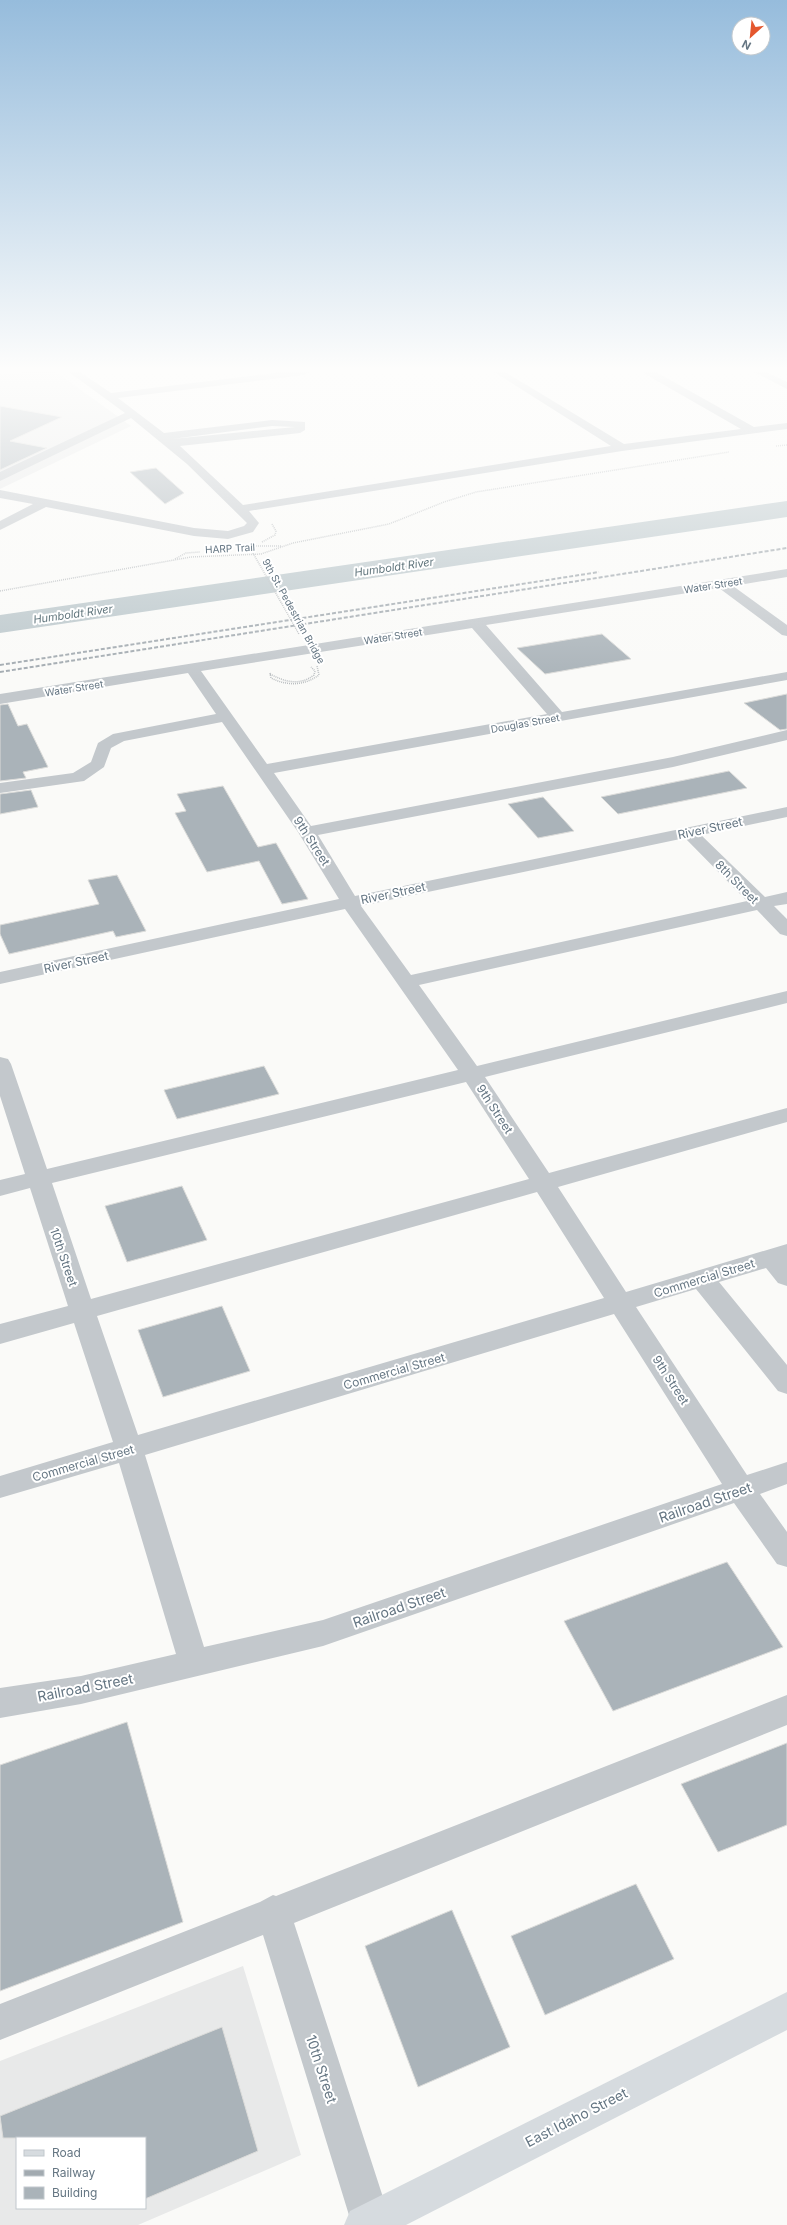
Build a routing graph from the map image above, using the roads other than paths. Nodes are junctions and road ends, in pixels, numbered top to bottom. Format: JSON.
{"nodes":[{"id":1,"x":207,"y":476,"type":"edge"},
{"id":2,"x":451,"y":476,"type":"edge"},
{"id":3,"x":0,"y":494,"type":"edge"},
{"id":4,"x":46,"y":502,"type":"junction"},
{"id":5,"x":240,"y":510,"type":"junction"},
{"id":6,"x":0,"y":526,"type":"edge"},
{"id":7,"x":787,"y":573,"type":"edge"},
{"id":8,"x":722,"y":584,"type":"junction"},
{"id":9,"x":476,"y":622,"type":"junction"},
{"id":10,"x":787,"y":632,"type":"edge"},
{"id":11,"x":192,"y":669,"type":"junction"},
{"id":12,"x":787,"y":676,"type":"edge"},
{"id":13,"x":0,"y":699,"type":"edge"},
{"id":14,"x":226,"y":717,"type":"junction"},
{"id":15,"x":558,"y":717,"type":"junction"},
{"id":16,"x":787,"y":735,"type":"edge"},
{"id":17,"x":263,"y":770,"type":"junction"},
{"id":18,"x":0,"y":788,"type":"edge"},
{"id":19,"x":787,"y":812,"type":"edge"},
{"id":20,"x":307,"y":832,"type":"junction"},
{"id":21,"x":689,"y":833,"type":"junction"},
{"id":22,"x":787,"y":898,"type":"edge"},
{"id":23,"x":350,"y":902,"type":"junction"},
{"id":24,"x":760,"y":904,"type":"junction"},
{"id":25,"x":787,"y":930,"type":"edge"},
{"id":26,"x":0,"y":978,"type":"edge"},
{"id":27,"x":406,"y":982,"type":"junction"},
{"id":28,"x":787,"y":997,"type":"edge"},
{"id":29,"x":0,"y":1064,"type":"edge"},
{"id":30,"x":471,"y":1074,"type":"junction"},
{"id":31,"x":787,"y":1115,"type":"edge"},
{"id":32,"x":38,"y":1179,"type":"junction"},
{"id":33,"x":543,"y":1182,"type":"junction"},
{"id":34,"x":0,"y":1188,"type":"edge"},
{"id":35,"x":782,"y":1263,"type":"edge"},
{"id":36,"x":702,"y":1279,"type":"junction"},
{"id":37,"x":622,"y":1304,"type":"junction"},
{"id":38,"x":82,"y":1312,"type":"junction"},
{"id":39,"x":0,"y":1334,"type":"edge"},
{"id":40,"x":787,"y":1384,"type":"edge"},
{"id":41,"x":128,"y":1449,"type":"junction"},
{"id":42,"x":787,"y":1473,"type":"edge"},
{"id":43,"x":0,"y":1487,"type":"edge"},
{"id":44,"x":741,"y":1490,"type":"junction"},
{"id":45,"x":787,"y":1555,"type":"edge"},
{"id":46,"x":194,"y":1663,"type":"junction"},
{"id":47,"x":0,"y":1703,"type":"edge"},
{"id":48,"x":787,"y":1710,"type":"edge"},
{"id":49,"x":273,"y":1912,"type":"junction"},
{"id":50,"x":787,"y":2010,"type":"edge"},
{"id":51,"x":0,"y":2022,"type":"edge"},
{"id":52,"x":369,"y":2224,"type":"edge"}],
"edges":[{"from":1,"to":5,"type":"street"},
{"from":2,"to":5,"type":"street"},
{"from":3,"to":4,"type":"street"},
{"from":4,"to":5,"type":"street"},
{"from":4,"to":6,"type":"street"},
{"from":7,"to":8,"type":"street","name":"Water Street"},
{"from":8,"to":9,"type":"street","name":"Water Street"},
{"from":8,"to":10,"type":"street"},
{"from":9,"to":11,"type":"street","name":"Water Street"},
{"from":9,"to":15,"type":"street"},
{"from":11,"to":13,"type":"street","name":"Water Street"},
{"from":11,"to":14,"type":"street","name":"9th Street"},
{"from":12,"to":15,"type":"street","name":"Douglas Street"},
{"from":14,"to":17,"type":"street","name":"9th Street"},
{"from":14,"to":18,"type":"street"},
{"from":15,"to":17,"type":"street","name":"Douglas Street"},
{"from":16,"to":20,"type":"street"},
{"from":17,"to":20,"type":"street","name":"9th Street"},
{"from":19,"to":21,"type":"street","name":"River Street"},
{"from":20,"to":23,"type":"street","name":"9th Street"},
{"from":21,"to":23,"type":"street","name":"River Street"},
{"from":21,"to":24,"type":"street","name":"8th Street"},
{"from":22,"to":24,"type":"street"},
{"from":23,"to":26,"type":"street","name":"River Street"},
{"from":23,"to":27,"type":"street","name":"9th Street"},
{"from":24,"to":25,"type":"street","name":"8th Street"},
{"from":24,"to":27,"type":"street"},
{"from":27,"to":30,"type":"street","name":"9th Street"},
{"from":28,"to":30,"type":"street"},
{"from":29,"to":32,"type":"street","name":"10th Street"},
{"from":30,"to":32,"type":"street"},
{"from":30,"to":33,"type":"street","name":"9th Street"},
{"from":31,"to":33,"type":"street"},
{"from":32,"to":34,"type":"street"},
{"from":32,"to":38,"type":"street","name":"10th Street"},
{"from":33,"to":37,"type":"street","name":"9th Street"},
{"from":33,"to":38,"type":"street"},
{"from":35,"to":36,"type":"street","name":"Commercial Street"},
{"from":36,"to":37,"type":"street","name":"Commercial Street"},
{"from":36,"to":40,"type":"street"},
{"from":37,"to":41,"type":"street","name":"Commercial Street"},
{"from":37,"to":44,"type":"street","name":"9th Street"},
{"from":38,"to":39,"type":"street"},
{"from":38,"to":41,"type":"street","name":"10th Street"},
{"from":41,"to":43,"type":"street","name":"Commercial Street"},
{"from":41,"to":46,"type":"street","name":"10th Street"},
{"from":42,"to":44,"type":"street","name":"Railroad Street"},
{"from":44,"to":45,"type":"street","name":"9th Street"},
{"from":44,"to":46,"type":"street","name":"Railroad Street"},
{"from":46,"to":47,"type":"street","name":"Railroad Street"},
{"from":48,"to":49,"type":"street"},
{"from":49,"to":51,"type":"street"},
{"from":49,"to":52,"type":"street","name":"10th Street"},
{"from":50,"to":52,"type":"main road","name":"East Idaho Street"}]}
